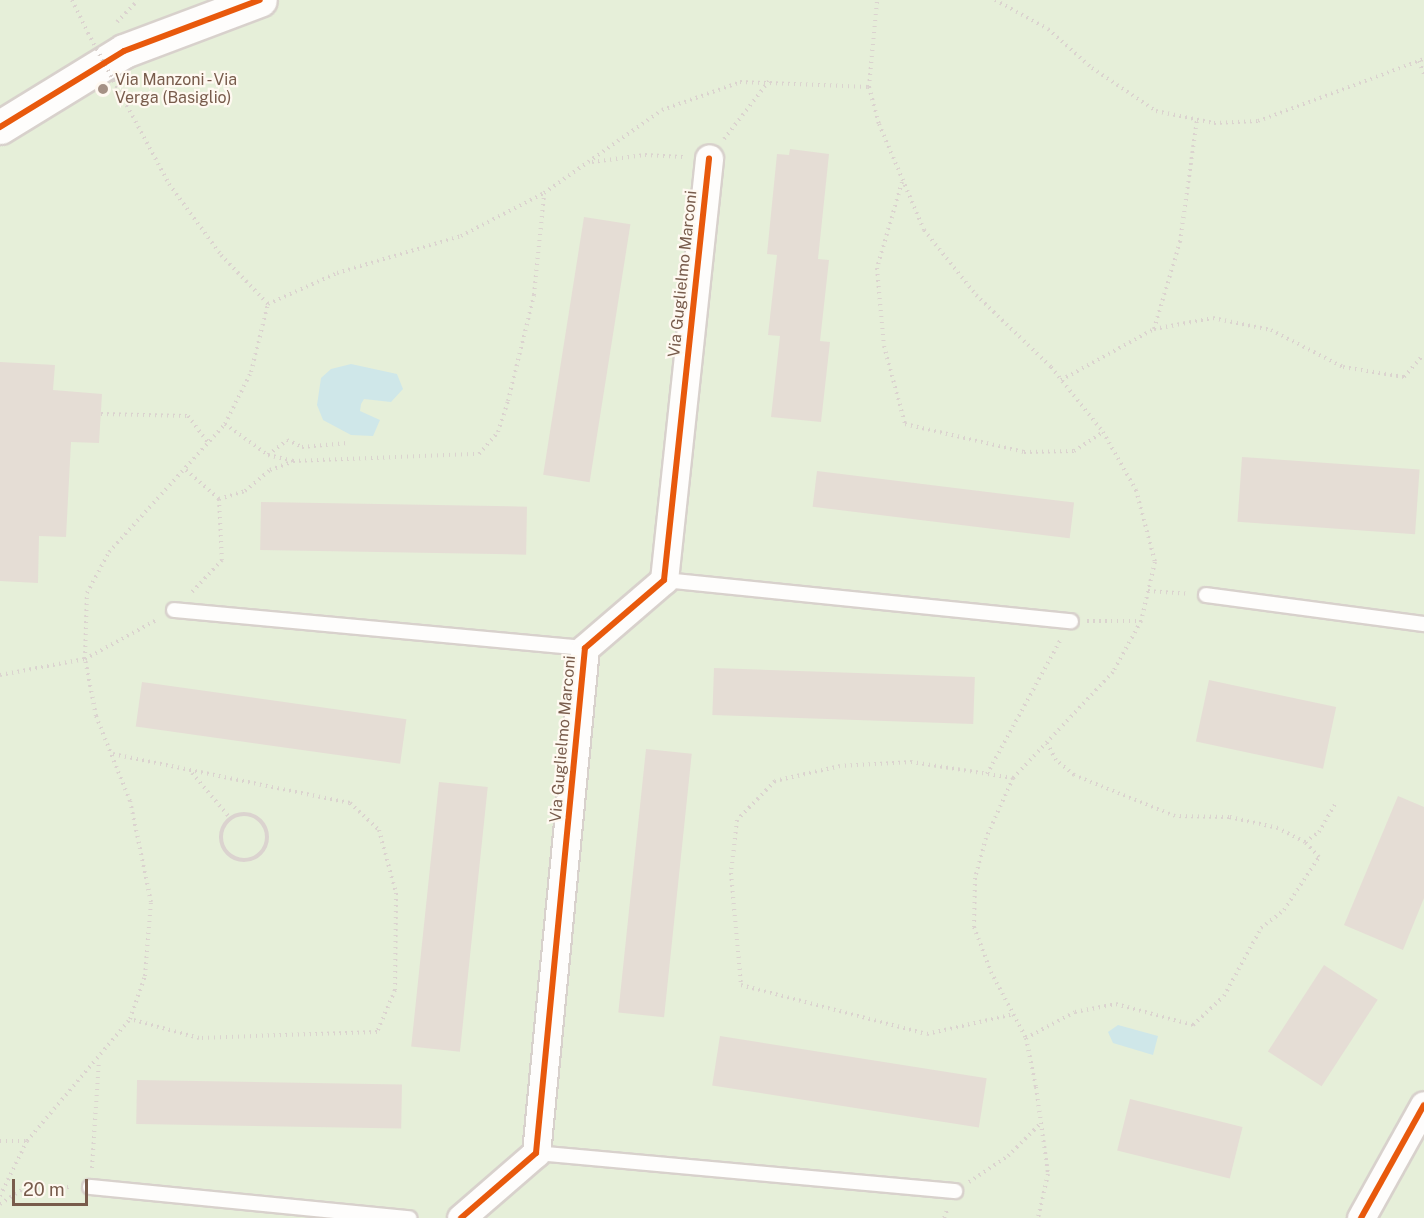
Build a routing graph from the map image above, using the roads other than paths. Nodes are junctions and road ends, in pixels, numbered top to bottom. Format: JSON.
{"nodes":[{"id":1,"x":260,"y":0,"type":"edge"},
{"id":2,"x":0,"y":127,"type":"edge"},
{"id":3,"x":709,"y":158,"type":"dead end"},
{"id":4,"x":664,"y":580,"type":"junction"},
{"id":5,"x":1206,"y":595,"type":"road end"},
{"id":6,"x":174,"y":610,"type":"road end"},
{"id":7,"x":1071,"y":621,"type":"road end"},
{"id":8,"x":1424,"y":624,"type":"edge"},
{"id":9,"x":585,"y":648,"type":"junction"},
{"id":10,"x":1424,"y":1105,"type":"edge"},
{"id":11,"x":536,"y":1153,"type":"junction"},
{"id":12,"x":90,"y":1187,"type":"road end"},
{"id":13,"x":955,"y":1191,"type":"road end"},
{"id":14,"x":409,"y":1218,"type":"edge"},
{"id":15,"x":461,"y":1218,"type":"edge"},
{"id":16,"x":1360,"y":1218,"type":"edge"}],
"edges":[{"from":1,"to":2,"type":"street"},
{"from":3,"to":4,"type":"street","name":"Via Guglielmo Marconi"},
{"from":4,"to":7,"type":"lane"},
{"from":4,"to":9,"type":"street","name":"Via Guglielmo Marconi"},
{"from":5,"to":8,"type":"lane"},
{"from":6,"to":9,"type":"lane"},
{"from":9,"to":11,"type":"street","name":"Via Guglielmo Marconi"},
{"from":10,"to":16,"type":"street"},
{"from":11,"to":13,"type":"lane"},
{"from":11,"to":15,"type":"street"},
{"from":12,"to":14,"type":"lane"}]}
